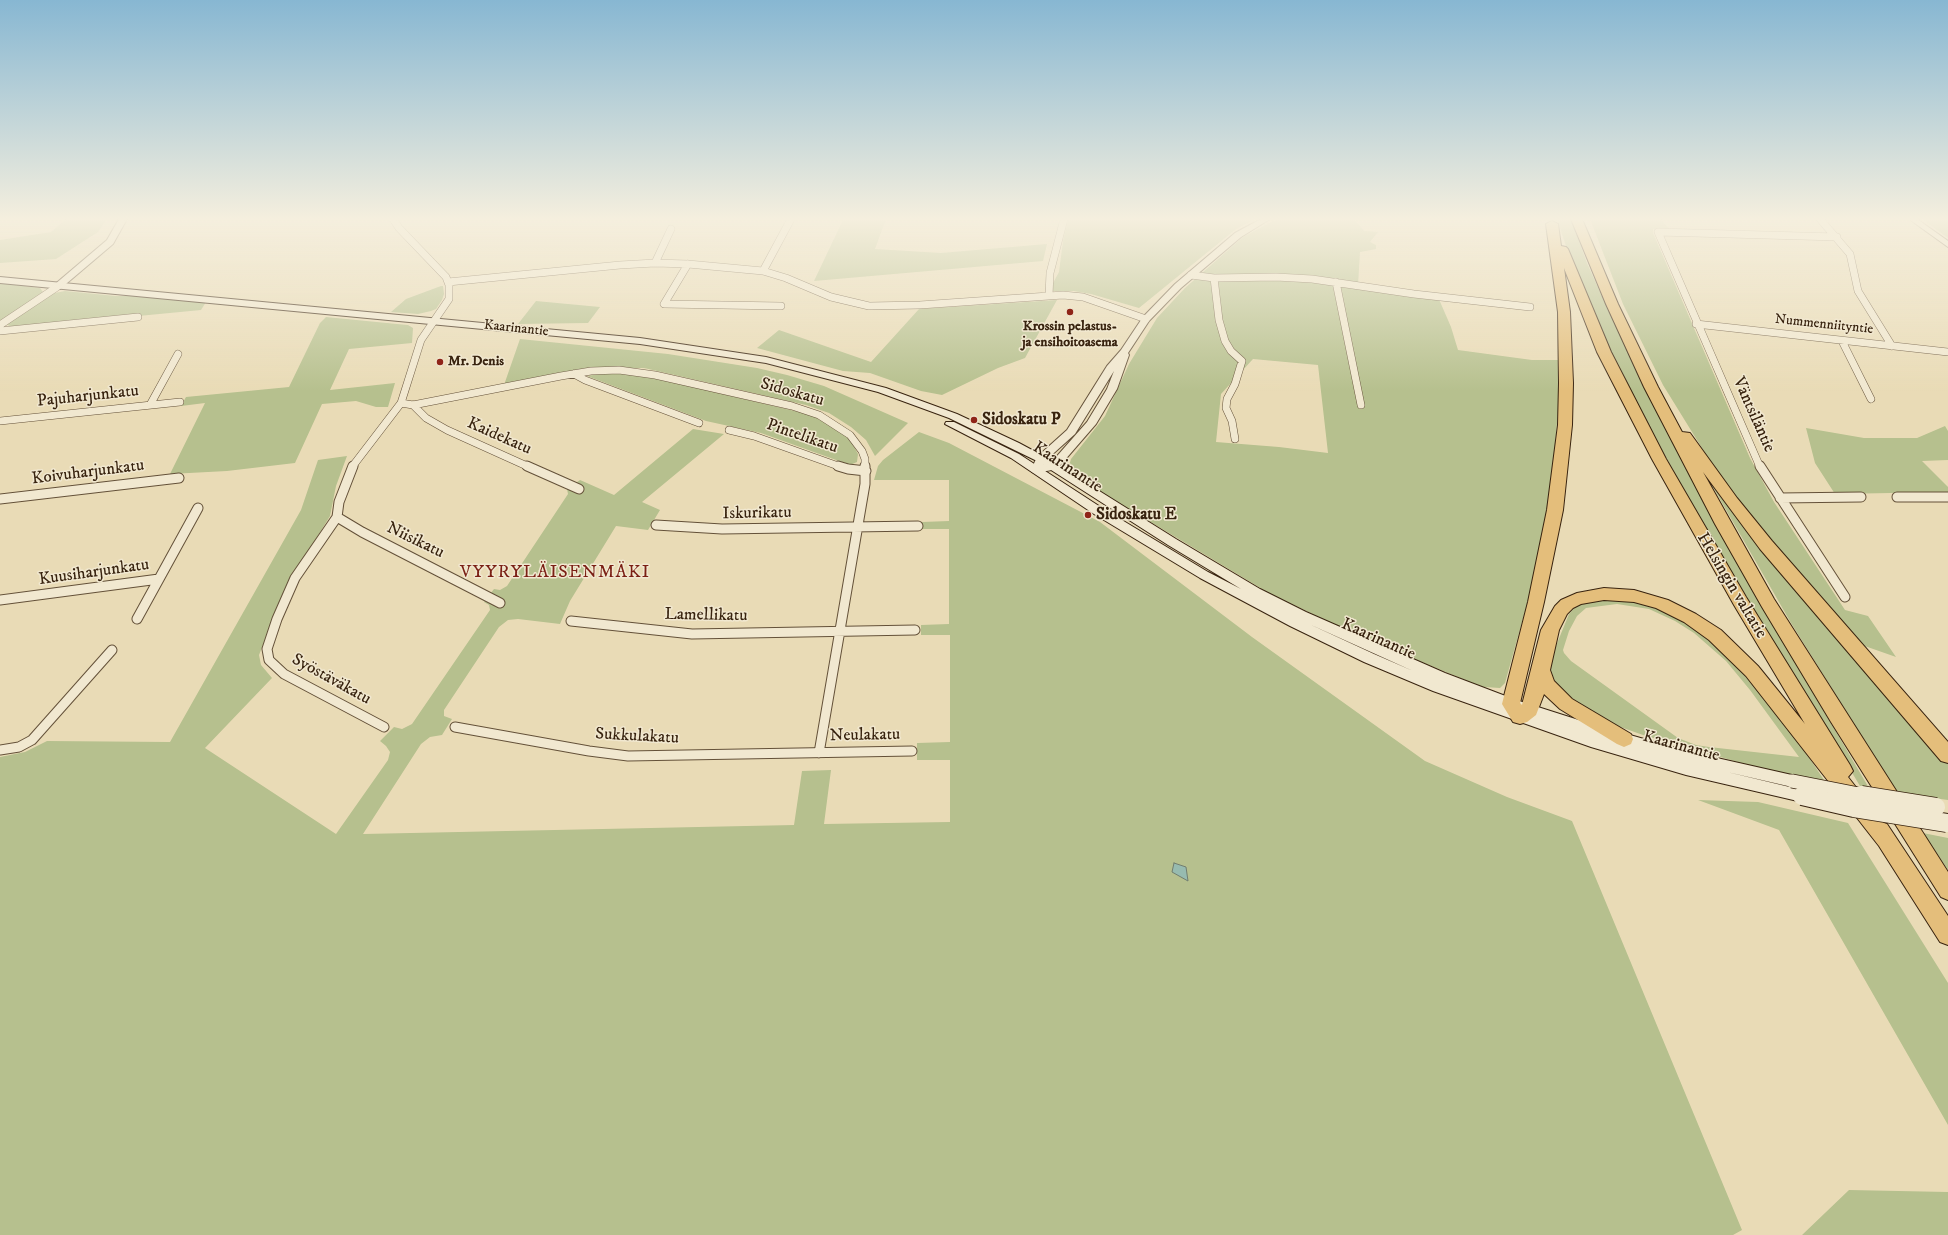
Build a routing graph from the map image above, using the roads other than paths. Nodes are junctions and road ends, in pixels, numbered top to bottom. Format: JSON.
{"nodes":[{"id":1,"x":11,"y":277,"type":"edge"},
{"id":2,"x":69,"y":277,"type":"edge"},
{"id":3,"x":500,"y":277,"type":"edge"},
{"id":4,"x":680,"y":277,"type":"edge"},
{"id":5,"x":782,"y":277,"type":"edge"},
{"id":6,"x":1050,"y":277,"type":"edge"},
{"id":7,"x":1189,"y":277,"type":"edge"},
{"id":8,"x":1204,"y":277,"type":"edge"},
{"id":9,"x":1559,"y":277,"type":"edge"},
{"id":10,"x":1573,"y":277,"type":"edge"},
{"id":11,"x":1600,"y":277,"type":"edge"},
{"id":12,"x":1676,"y":277,"type":"edge"},
{"id":13,"x":1855,"y":277,"type":"edge"},
{"id":14,"x":446,"y":278,"type":"joint"},
{"id":15,"x":1214,"y":278,"type":"junction"},
{"id":16,"x":0,"y":280,"type":"edge"},
{"id":17,"x":1336,"y":282,"type":"junction"},
{"id":18,"x":60,"y":284,"type":"junction"},
{"id":19,"x":1049,"y":294,"type":"junction"},
{"id":20,"x":781,"y":306,"type":"dead end"},
{"id":21,"x":1530,"y":307,"type":"dead end"},
{"id":22,"x":138,"y":317,"type":"dead end"},
{"id":23,"x":1146,"y":319,"type":"junction"},
{"id":24,"x":434,"y":321,"type":"junction"},
{"id":25,"x":1696,"y":324,"type":"junction"},
{"id":26,"x":0,"y":325,"type":"edge"},
{"id":27,"x":0,"y":331,"type":"edge"},
{"id":28,"x":1842,"y":341,"type":"junction"},
{"id":29,"x":1892,"y":346,"type":"junction"},
{"id":30,"x":1124,"y":352,"type":"junction"},
{"id":31,"x":1948,"y":352,"type":"edge"},
{"id":32,"x":178,"y":354,"type":"dead end"},
{"id":33,"x":574,"y":374,"type":"junction"},
{"id":34,"x":1651,"y":387,"type":"junction"},
{"id":35,"x":1871,"y":398,"type":"dead end"},
{"id":36,"x":180,"y":402,"type":"dead end"},
{"id":37,"x":401,"y":403,"type":"junction"},
{"id":38,"x":150,"y":405,"type":"junction"},
{"id":39,"x":413,"y":405,"type":"junction"},
{"id":40,"x":1361,"y":405,"type":"dead end"},
{"id":41,"x":0,"y":421,"type":"edge"},
{"id":42,"x":699,"y":423,"type":"dead end"},
{"id":43,"x":729,"y":430,"type":"dead end"},
{"id":44,"x":1234,"y":439,"type":"dead end"},
{"id":45,"x":1039,"y":465,"type":"junction"},
{"id":46,"x":1053,"y":467,"type":"junction"},
{"id":47,"x":866,"y":472,"type":"junction"},
{"id":48,"x":178,"y":478,"type":"dead end"},
{"id":49,"x":579,"y":489,"type":"dead end"},
{"id":50,"x":1861,"y":497,"type":"dead end"},
{"id":51,"x":1897,"y":497,"type":"dead end"},
{"id":52,"x":1948,"y":497,"type":"edge"},
{"id":53,"x":1780,"y":498,"type":"junction"},
{"id":54,"x":0,"y":499,"type":"edge"},
{"id":55,"x":198,"y":508,"type":"dead end"},
{"id":56,"x":337,"y":517,"type":"junction"},
{"id":57,"x":656,"y":525,"type":"dead end"},
{"id":58,"x":918,"y":526,"type":"dead end"},
{"id":59,"x":859,"y":527,"type":"junction"},
{"id":60,"x":159,"y":579,"type":"junction"},
{"id":61,"x":1844,"y":597,"type":"dead end"},
{"id":62,"x":0,"y":600,"type":"edge"},
{"id":63,"x":500,"y":604,"type":"dead end"},
{"id":64,"x":137,"y":618,"type":"dead end"},
{"id":65,"x":571,"y":621,"type":"dead end"},
{"id":66,"x":915,"y":630,"type":"dead end"},
{"id":67,"x":841,"y":631,"type":"junction"},
{"id":68,"x":112,"y":650,"type":"dead end"},
{"id":69,"x":1541,"y":670,"type":"junction"},
{"id":70,"x":1520,"y":710,"type":"junction"},
{"id":71,"x":384,"y":727,"type":"dead end"},
{"id":72,"x":454,"y":727,"type":"dead end"},
{"id":73,"x":1624,"y":739,"type":"junction"},
{"id":74,"x":0,"y":750,"type":"edge"},
{"id":75,"x":912,"y":751,"type":"dead end"},
{"id":76,"x":819,"y":753,"type":"junction"},
{"id":77,"x":1948,"y":755,"type":"edge"},
{"id":78,"x":1945,"y":815,"type":"edge"},
{"id":79,"x":1885,"y":839,"type":"junction"},
{"id":80,"x":1948,"y":890,"type":"edge"},
{"id":81,"x":1948,"y":935,"type":"edge"}],
"edges":[{"from":1,"to":18,"type":"main road","name":"Kaarinantie"},
{"from":2,"to":18,"type":"street"},
{"from":3,"to":14,"type":"street"},
{"from":4,"to":20,"type":"street"},
{"from":5,"to":19,"type":"street"},
{"from":6,"to":19,"type":"street"},
{"from":7,"to":23,"type":"street"},
{"from":8,"to":15,"type":"street"},
{"from":9,"to":70,"type":"highway"},
{"from":10,"to":79,"type":"highway","name":"Helsingin valtatie"},
{"from":11,"to":34,"type":"highway","name":"Helsingin valtatie"},
{"from":12,"to":25,"type":"street","name":"Väntsiläntie"},
{"from":13,"to":29,"type":"street"},
{"from":14,"to":24,"type":"street"},
{"from":15,"to":17,"type":"street"},
{"from":15,"to":44,"type":"street"},
{"from":16,"to":18,"type":"main road","name":"Kaarinantie"},
{"from":17,"to":21,"type":"street"},
{"from":17,"to":40,"type":"street"},
{"from":18,"to":24,"type":"main road","name":"Kaarinantie"},
{"from":18,"to":26,"type":"street"},
{"from":19,"to":23,"type":"street"},
{"from":22,"to":27,"type":"street"},
{"from":23,"to":30,"type":"street"},
{"from":24,"to":37,"type":"street"},
{"from":24,"to":45,"type":"main road","name":"Kaarinantie"},
{"from":25,"to":28,"type":"street","name":"Nummenniityntie"},
{"from":25,"to":53,"type":"street","name":"Väntsiläntie"},
{"from":28,"to":29,"type":"street","name":"Nummenniityntie"},
{"from":28,"to":35,"type":"street"},
{"from":29,"to":31,"type":"street","name":"Nummenniityntie"},
{"from":30,"to":45,"type":"street"},
{"from":30,"to":46,"type":"street"},
{"from":32,"to":38,"type":"street"},
{"from":33,"to":39,"type":"street","name":"Sidoskatu"},
{"from":33,"to":42,"type":"street"},
{"from":33,"to":47,"type":"street","name":"Sidoskatu"},
{"from":34,"to":77,"type":"highway"},
{"from":34,"to":80,"type":"highway","name":"Helsingin valtatie"},
{"from":36,"to":38,"type":"street","name":"Pajuharjunkatu"},
{"from":37,"to":39,"type":"street","name":"Sidoskatu"},
{"from":37,"to":56,"type":"street"},
{"from":38,"to":41,"type":"street","name":"Pajuharjunkatu"},
{"from":39,"to":49,"type":"street","name":"Kaidekatu"},
{"from":43,"to":47,"type":"street","name":"Pintelikatu"},
{"from":45,"to":46,"type":"main road","name":"Kaarinantie"},
{"from":45,"to":70,"type":"main road","name":"Kaarinantie"},
{"from":46,"to":70,"type":"main road","name":"Kaarinantie"},
{"from":47,"to":59,"type":"street","name":"Sidoskatu"},
{"from":48,"to":54,"type":"street","name":"Koivuharjunkatu"},
{"from":50,"to":53,"type":"street"},
{"from":51,"to":52,"type":"street"},
{"from":53,"to":61,"type":"street","name":"Väntsiläntie"},
{"from":55,"to":60,"type":"street","name":"Kuusiharjunkatu"},
{"from":56,"to":63,"type":"street","name":"Niisikatu"},
{"from":56,"to":71,"type":"street","name":"Syöstäväkatu"},
{"from":57,"to":59,"type":"street","name":"Iskurikatu"},
{"from":58,"to":59,"type":"street","name":"Iskurikatu"},
{"from":59,"to":67,"type":"street","name":"Sidoskatu"},
{"from":60,"to":62,"type":"street","name":"Kuusiharjunkatu"},
{"from":60,"to":64,"type":"street"},
{"from":65,"to":67,"type":"street","name":"Lamellikatu"},
{"from":66,"to":67,"type":"street","name":"Lamellikatu"},
{"from":67,"to":76,"type":"street","name":"Sidoskatu"},
{"from":68,"to":74,"type":"street"},
{"from":69,"to":70,"type":"highway"},
{"from":69,"to":73,"type":"highway"},
{"from":69,"to":79,"type":"highway"},
{"from":70,"to":73,"type":"main road","name":"Kaarinantie"},
{"from":70,"to":78,"type":"main road","name":"Kaarinantie","bridge":true},
{"from":72,"to":76,"type":"street","name":"Sukkulakatu"},
{"from":73,"to":78,"type":"main road","name":"Kaarinantie","bridge":true},
{"from":75,"to":76,"type":"street","name":"Neulakatu"},
{"from":79,"to":81,"type":"highway","name":"Helsingin valtatie"}]}
